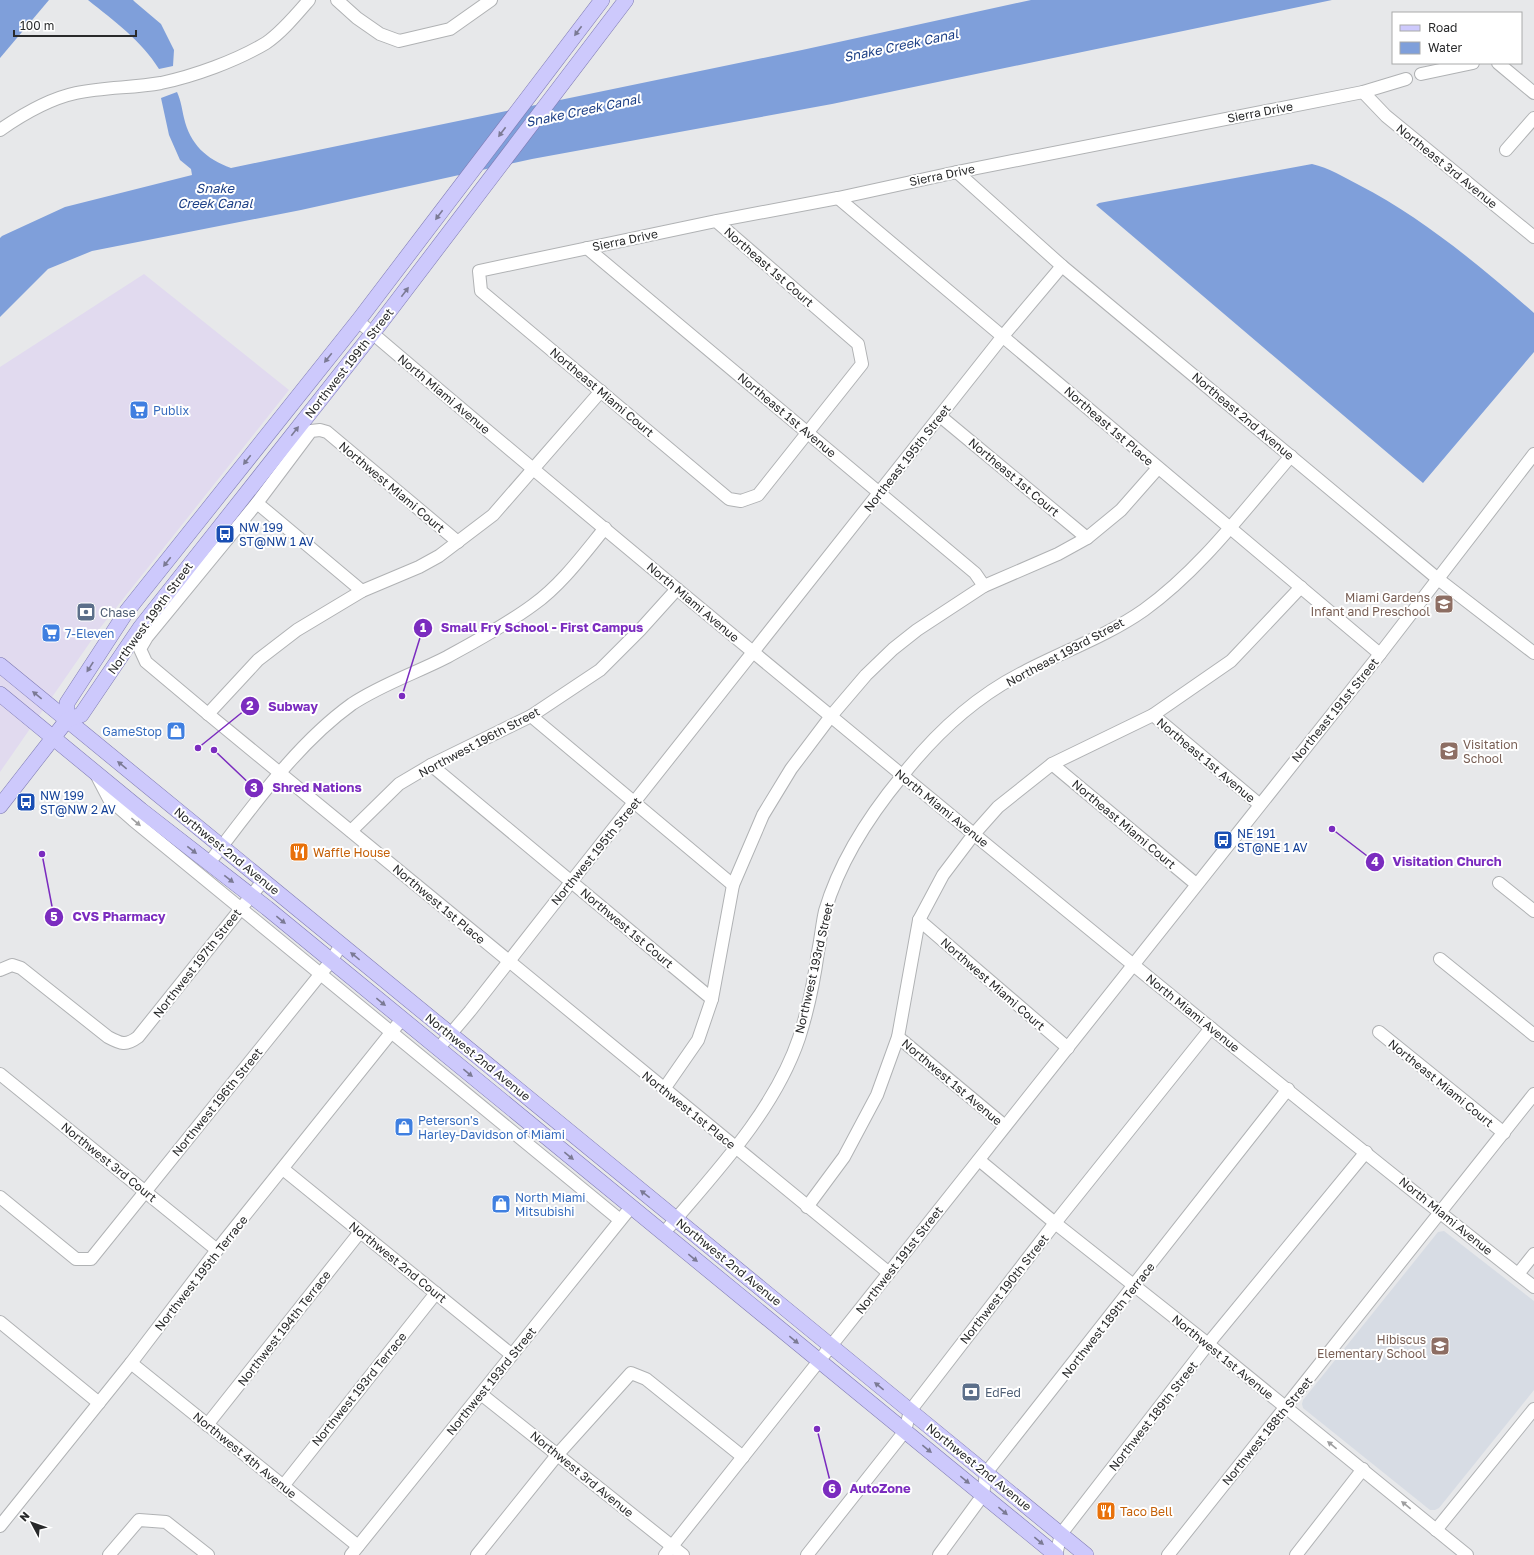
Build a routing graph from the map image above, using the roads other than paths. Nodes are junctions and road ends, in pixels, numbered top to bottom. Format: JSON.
{"nodes":[{"id":1,"x":309,"y":0,"type":"edge"},
{"id":2,"x":337,"y":0,"type":"edge"},
{"id":3,"x":491,"y":0,"type":"edge"},
{"id":4,"x":602,"y":0,"type":"edge"},
{"id":5,"x":626,"y":0,"type":"edge"},
{"id":6,"x":1468,"y":64,"type":"edge"},
{"id":7,"x":1499,"y":64,"type":"edge"},
{"id":8,"x":1421,"y":74,"type":"dead end"},
{"id":9,"x":1406,"y":79,"type":"dead end"},
{"id":10,"x":1363,"y":92,"type":"junction"},
{"id":11,"x":1534,"y":93,"type":"edge"},
{"id":12,"x":1534,"y":118,"type":"edge"},
{"id":13,"x":0,"y":130,"type":"edge"},
{"id":14,"x":1506,"y":150,"type":"dead end"},
{"id":15,"x":957,"y":172,"type":"junction"},
{"id":16,"x":838,"y":198,"type":"junction"},
{"id":17,"x":716,"y":221,"type":"junction"},
{"id":18,"x":1534,"y":237,"type":"edge"},
{"id":19,"x":587,"y":248,"type":"junction"},
{"id":20,"x":1062,"y":266,"type":"junction"},
{"id":21,"x":479,"y":271,"type":"joint"},
{"id":22,"x":358,"y":321,"type":"junction"},
{"id":23,"x":372,"y":334,"type":"junction"},
{"id":24,"x":1004,"y":336,"type":"junction"},
{"id":25,"x":601,"y":391,"type":"junction"},
{"id":26,"x":940,"y":416,"type":"junction"},
{"id":27,"x":809,"y":433,"type":"junction"},
{"id":28,"x":1534,"y":454,"type":"edge"},
{"id":29,"x":1291,"y":456,"type":"junction"},
{"id":30,"x":1158,"y":468,"type":"junction"},
{"id":31,"x":534,"y":469,"type":"junction"},
{"id":32,"x":880,"y":492,"type":"junction"},
{"id":33,"x":257,"y":503,"type":"junction"},
{"id":34,"x":605,"y":528,"type":"junction"},
{"id":35,"x":1229,"y":528,"type":"junction"},
{"id":36,"x":1087,"y":538,"type":"junction"},
{"id":37,"x":458,"y":542,"type":"junction"},
{"id":38,"x":1438,"y":579,"type":"junction"},
{"id":39,"x":984,"y":586,"type":"junction"},
{"id":40,"x":1301,"y":587,"type":"junction"},
{"id":41,"x":677,"y":589,"type":"junction"},
{"id":42,"x":362,"y":591,"type":"junction"},
{"id":43,"x":753,"y":652,"type":"junction"},
{"id":44,"x":1380,"y":654,"type":"junction"},
{"id":45,"x":1534,"y":654,"type":"edge"},
{"id":46,"x":0,"y":665,"type":"edge"},
{"id":47,"x":0,"y":694,"type":"edge"},
{"id":48,"x":208,"y":714,"type":"junction"},
{"id":49,"x":1153,"y":715,"type":"junction"},
{"id":50,"x":531,"y":716,"type":"junction"},
{"id":51,"x":831,"y":716,"type":"junction"},
{"id":52,"x":67,"y":720,"type":"junction"},
{"id":53,"x":53,"y":738,"type":"junction"},
{"id":54,"x":1052,"y":764,"type":"junction"},
{"id":55,"x":431,"y":766,"type":"junction"},
{"id":56,"x":94,"y":771,"type":"junction"},
{"id":57,"x":281,"y":773,"type":"junction"},
{"id":58,"x":902,"y":775,"type":"junction"},
{"id":59,"x":634,"y":803,"type":"junction"},
{"id":60,"x":1259,"y":804,"type":"junction"},
{"id":61,"x":0,"y":806,"type":"edge"},
{"id":62,"x":351,"y":832,"type":"junction"},
{"id":63,"x":974,"y":834,"type":"junction"},
{"id":64,"x":221,"y":847,"type":"junction"},
{"id":65,"x":209,"y":863,"type":"junction"},
{"id":66,"x":263,"y":881,"type":"junction"},
{"id":67,"x":570,"y":882,"type":"junction"},
{"id":68,"x":1499,"y":883,"type":"dead end"},
{"id":69,"x":1196,"y":884,"type":"junction"},
{"id":70,"x":733,"y":885,"type":"junction"},
{"id":71,"x":250,"y":896,"type":"junction"},
{"id":72,"x":240,"y":909,"type":"junction"},
{"id":73,"x":1534,"y":911,"type":"edge"},
{"id":74,"x":919,"y":920,"type":"junction"},
{"id":75,"x":341,"y":944,"type":"junction"},
{"id":76,"x":1440,"y":959,"type":"dead end"},
{"id":77,"x":331,"y":961,"type":"junction"},
{"id":78,"x":509,"y":962,"type":"junction"},
{"id":79,"x":1133,"y":965,"type":"junction"},
{"id":80,"x":0,"y":970,"type":"edge"},
{"id":81,"x":320,"y":974,"type":"junction"},
{"id":82,"x":712,"y":999,"type":"junction"},
{"id":83,"x":402,"y":1019,"type":"junction"},
{"id":84,"x":1211,"y":1028,"type":"junction"},
{"id":85,"x":1379,"y":1032,"type":"dead end"},
{"id":86,"x":390,"y":1033,"type":"junction"},
{"id":87,"x":450,"y":1034,"type":"junction"},
{"id":88,"x":1534,"y":1035,"type":"edge"},
{"id":89,"x":898,"y":1037,"type":"junction"},
{"id":90,"x":1068,"y":1048,"type":"junction"},
{"id":91,"x":438,"y":1049,"type":"junction"},
{"id":92,"x":0,"y":1074,"type":"edge"},
{"id":93,"x":664,"y":1088,"type":"junction"},
{"id":94,"x":1288,"y":1089,"type":"junction"},
{"id":95,"x":1534,"y":1094,"type":"edge"},
{"id":96,"x":1006,"y":1126,"type":"junction"},
{"id":97,"x":1504,"y":1133,"type":"junction"},
{"id":98,"x":735,"y":1148,"type":"junction"},
{"id":99,"x":1366,"y":1152,"type":"junction"},
{"id":100,"x":979,"y":1160,"type":"junction"},
{"id":101,"x":283,"y":1170,"type":"junction"},
{"id":102,"x":145,"y":1192,"type":"junction"},
{"id":103,"x":0,"y":1197,"type":"edge"},
{"id":104,"x":631,"y":1207,"type":"junction"},
{"id":105,"x":807,"y":1207,"type":"junction"},
{"id":106,"x":1440,"y":1212,"type":"junction"},
{"id":107,"x":676,"y":1219,"type":"junction"},
{"id":108,"x":620,"y":1220,"type":"junction"},
{"id":109,"x":1055,"y":1223,"type":"junction"},
{"id":110,"x":360,"y":1232,"type":"junction"},
{"id":111,"x":663,"y":1234,"type":"junction"},
{"id":112,"x":217,"y":1250,"type":"junction"},
{"id":113,"x":1534,"y":1254,"type":"edge"},
{"id":114,"x":889,"y":1273,"type":"junction"},
{"id":115,"x":1518,"y":1274,"type":"junction"},
{"id":116,"x":1135,"y":1286,"type":"junction"},
{"id":117,"x":1534,"y":1287,"type":"edge"},
{"id":118,"x":436,"y":1293,"type":"junction"},
{"id":119,"x":0,"y":1322,"type":"edge"},
{"id":120,"x":1208,"y":1344,"type":"junction"},
{"id":121,"x":831,"y":1346,"type":"junction"},
{"id":122,"x":512,"y":1355,"type":"junction"},
{"id":123,"x":819,"y":1361,"type":"junction"},
{"id":124,"x":131,"y":1363,"type":"junction"},
{"id":125,"x":481,"y":1394,"type":"junction"},
{"id":126,"x":99,"y":1403,"type":"junction"},
{"id":127,"x":1286,"y":1408,"type":"junction"},
{"id":128,"x":1534,"y":1409,"type":"edge"},
{"id":129,"x":910,"y":1411,"type":"junction"},
{"id":130,"x":208,"y":1425,"type":"junction"},
{"id":131,"x":905,"y":1431,"type":"junction"},
{"id":132,"x":558,"y":1454,"type":"junction"},
{"id":133,"x":743,"y":1457,"type":"junction"},
{"id":134,"x":1363,"y":1470,"type":"junction"},
{"id":135,"x":986,"y":1473,"type":"junction"},
{"id":136,"x":283,"y":1486,"type":"junction"},
{"id":137,"x":984,"y":1495,"type":"junction"},
{"id":138,"x":0,"y":1526,"type":"edge"},
{"id":139,"x":1436,"y":1530,"type":"junction"},
{"id":140,"x":1061,"y":1534,"type":"junction"},
{"id":141,"x":355,"y":1551,"type":"edge"},
{"id":142,"x":668,"y":1551,"type":"edge"},
{"id":143,"x":109,"y":1555,"type":"edge"},
{"id":144,"x":208,"y":1555,"type":"edge"},
{"id":145,"x":477,"y":1555,"type":"edge"},
{"id":146,"x":683,"y":1555,"type":"edge"},
{"id":147,"x":807,"y":1555,"type":"edge"},
{"id":148,"x":939,"y":1555,"type":"edge"},
{"id":149,"x":1056,"y":1555,"type":"edge"},
{"id":150,"x":1086,"y":1555,"type":"edge"},
{"id":151,"x":1168,"y":1555,"type":"edge"},
{"id":152,"x":1296,"y":1555,"type":"edge"},
{"id":153,"x":1467,"y":1555,"type":"edge"}],
"edges":[{"from":1,"to":13,"type":"street"},
{"from":2,"to":3,"type":"street"},
{"from":4,"to":22,"type":"main road","name":"Northwest 199th Street","one_way":true},
{"from":23,"to":5,"type":"main road","name":"Northwest 199th Street","one_way":true},
{"from":6,"to":8,"type":"street"},
{"from":7,"to":11,"type":"street"},
{"from":9,"to":10,"type":"street","name":"Sierra Drive"},
{"from":10,"to":15,"type":"street","name":"Sierra Drive"},
{"from":10,"to":18,"type":"street","name":"Northeast 3rd Avenue"},
{"from":12,"to":14,"type":"street"},
{"from":15,"to":16,"type":"street","name":"Sierra Drive"},
{"from":15,"to":20,"type":"street","name":"Northeast 2nd Avenue"},
{"from":16,"to":17,"type":"street","name":"Sierra Drive"},
{"from":16,"to":24,"type":"street","name":"Northeast 1st Place"},
{"from":17,"to":19,"type":"street","name":"Sierra Drive"},
{"from":17,"to":27,"type":"street","name":"Northeast 1st Court"},
{"from":19,"to":21,"type":"street","name":"Sierra Drive"},
{"from":19,"to":27,"type":"street","name":"Northeast 1st Avenue"},
{"from":20,"to":24,"type":"street","name":"Northeast 195th Street"},
{"from":20,"to":29,"type":"street","name":"Northeast 2nd Avenue"},
{"from":21,"to":25,"type":"street","name":"Northeast Miami Court"},
{"from":22,"to":23,"type":"street","name":"North Miami Avenue"},
{"from":22,"to":52,"type":"main road","name":"Northwest 199th Street","one_way":true},
{"from":23,"to":31,"type":"street","name":"North Miami Avenue"},
{"from":52,"to":23,"type":"main road","name":"Northwest 199th Street","one_way":true},
{"from":24,"to":26,"type":"street","name":"Northeast 195th Street"},
{"from":24,"to":30,"type":"street","name":"Northeast 1st Place"},
{"from":25,"to":27,"type":"street","name":"Northeast Miami Court"},
{"from":25,"to":31,"type":"street"},
{"from":26,"to":32,"type":"street","name":"Northeast 195th Street"},
{"from":26,"to":36,"type":"street","name":"Northeast 1st Court"},
{"from":27,"to":32,"type":"street","name":"Northeast 1st Avenue"},
{"from":28,"to":38,"type":"street","name":"Northeast 191st Street"},
{"from":29,"to":35,"type":"street","name":"Northeast 193rd Street"},
{"from":29,"to":38,"type":"street","name":"Northeast 2nd Avenue"},
{"from":30,"to":35,"type":"street","name":"Northeast 1st Place"},
{"from":30,"to":36,"type":"street"},
{"from":31,"to":34,"type":"street","name":"North Miami Avenue"},
{"from":31,"to":37,"type":"street"},
{"from":32,"to":39,"type":"street","name":"Northeast 1st Avenue"},
{"from":32,"to":43,"type":"street","name":"Northeast 195th Street"},
{"from":33,"to":37,"type":"street","name":"Northwest Miami Court"},
{"from":33,"to":42,"type":"street"},
{"from":33,"to":48,"type":"street","name":"Northwest 1st Place"},
{"from":34,"to":41,"type":"street","name":"North Miami Avenue"},
{"from":34,"to":57,"type":"street"},
{"from":35,"to":40,"type":"street","name":"Northeast 1st Place"},
{"from":35,"to":58,"type":"street","name":"Northeast 193rd Street"},
{"from":36,"to":39,"type":"street"},
{"from":37,"to":42,"type":"street"},
{"from":38,"to":44,"type":"street","name":"Northeast 191st Street"},
{"from":38,"to":45,"type":"street","name":"Northeast 2nd Avenue"},
{"from":39,"to":51,"type":"street"},
{"from":40,"to":44,"type":"street","name":"Northeast 1st Place"},
{"from":40,"to":49,"type":"street"},
{"from":41,"to":43,"type":"street","name":"North Miami Avenue"},
{"from":41,"to":50,"type":"street","name":"Northwest 196th Street"},
{"from":42,"to":48,"type":"street"},
{"from":43,"to":51,"type":"street","name":"North Miami Avenue"},
{"from":43,"to":59,"type":"street","name":"Northwest 195th Street"},
{"from":44,"to":60,"type":"street","name":"Northeast 191st Street"},
{"from":52,"to":46,"type":"main road","name":"Northwest 2nd Avenue","one_way":true},
{"from":47,"to":53,"type":"main road","name":"Northwest 2nd Avenue"},
{"from":48,"to":57,"type":"street","name":"Northwest 1st Place"},
{"from":49,"to":54,"type":"street"},
{"from":49,"to":60,"type":"street","name":"Northeast 1st Avenue"},
{"from":50,"to":55,"type":"street","name":"Northwest 196th Street"},
{"from":50,"to":59,"type":"street"},
{"from":51,"to":58,"type":"street","name":"North Miami Avenue"},
{"from":51,"to":70,"type":"street"},
{"from":52,"to":53,"type":"main road","name":"Northwest 199th Street"},
{"from":64,"to":52,"type":"main road","name":"Northwest 2nd Avenue","one_way":true},
{"from":53,"to":56,"type":"main road","name":"Northwest 2nd Avenue"},
{"from":53,"to":61,"type":"main road","name":"Northwest 199th Street"},
{"from":54,"to":63,"type":"street"},
{"from":54,"to":69,"type":"street","name":"Northeast Miami Court"},
{"from":55,"to":62,"type":"street","name":"Northwest 196th Street"},
{"from":55,"to":67,"type":"street","name":"Northwest 1st Court"},
{"from":56,"to":65,"type":"main road","name":"Northwest 2nd Avenue","one_way":true},
{"from":56,"to":72,"type":"street","one_way":true},
{"from":57,"to":62,"type":"street","name":"Northwest 1st Place"},
{"from":57,"to":64,"type":"street"},
{"from":58,"to":63,"type":"street","name":"North Miami Avenue"},
{"from":58,"to":98,"type":"street","name":"Northwest 193rd Street"},
{"from":59,"to":67,"type":"street","name":"Northwest 195th Street"},
{"from":59,"to":70,"type":"street"},
{"from":60,"to":69,"type":"street","name":"Northeast 191st Street"},
{"from":62,"to":78,"type":"street","name":"Northwest 1st Place"},
{"from":63,"to":74,"type":"street"},
{"from":63,"to":79,"type":"street","name":"North Miami Avenue"},
{"from":64,"to":65,"type":"street"},
{"from":64,"to":66,"type":"main road","name":"Northwest 2nd Avenue"},
{"from":65,"to":71,"type":"main road","name":"Northwest 2nd Avenue","one_way":true},
{"from":66,"to":71,"type":"street","name":"Northwest 197th Street"},
{"from":66,"to":75,"type":"main road","name":"Northwest 2nd Avenue"},
{"from":67,"to":78,"type":"street","name":"Northwest 195th Street"},
{"from":67,"to":82,"type":"street","name":"Northwest 1st Court"},
{"from":68,"to":73,"type":"street"},
{"from":69,"to":79,"type":"street","name":"Northeast 191st Street"},
{"from":70,"to":82,"type":"street"},
{"from":71,"to":72,"type":"street","name":"Northwest 197th Street"},
{"from":71,"to":77,"type":"main road","name":"Northwest 2nd Avenue","one_way":true},
{"from":72,"to":80,"type":"street","name":"Northwest 197th Street"},
{"from":72,"to":81,"type":"street"},
{"from":74,"to":89,"type":"street"},
{"from":74,"to":90,"type":"street","name":"Northwest Miami Court"},
{"from":75,"to":77,"type":"street","name":"Northwest 196th Street"},
{"from":87,"to":75,"type":"main road","name":"Northwest 2nd Avenue","one_way":true},
{"from":76,"to":88,"type":"street"},
{"from":77,"to":81,"type":"street","name":"Northwest 196th Street"},
{"from":77,"to":83,"type":"main road","name":"Northwest 2nd Avenue","one_way":true},
{"from":78,"to":87,"type":"street","name":"Northwest 195th Street"},
{"from":78,"to":93,"type":"street","name":"Northwest 1st Place"},
{"from":79,"to":84,"type":"street","name":"North Miami Avenue"},
{"from":79,"to":90,"type":"street","name":"Northwest 191st Street"},
{"from":81,"to":86,"type":"street"},
{"from":81,"to":102,"type":"street","name":"Northwest 196th Street"},
{"from":82,"to":93,"type":"street"},
{"from":83,"to":86,"type":"street","name":"Northwest 195th Terrace"},
{"from":83,"to":91,"type":"main road","name":"Northwest 2nd Avenue"},
{"from":84,"to":94,"type":"street","name":"North Miami Avenue"},
{"from":84,"to":109,"type":"street","name":"Northwest 190th Street"},
{"from":85,"to":97,"type":"street","name":"Northeast Miami Court"},
{"from":86,"to":101,"type":"street","name":"Northwest 195th Terrace"},
{"from":86,"to":108,"type":"street"},
{"from":87,"to":91,"type":"street","name":"Northwest 195th Street"},
{"from":107,"to":87,"type":"main road","name":"Northwest 2nd Avenue","one_way":true},
{"from":89,"to":96,"type":"street","name":"Northwest 1st Avenue"},
{"from":89,"to":105,"type":"street"},
{"from":90,"to":96,"type":"street","name":"Northwest 191st Street"},
{"from":91,"to":104,"type":"main road","name":"Northwest 2nd Avenue","one_way":true},
{"from":92,"to":102,"type":"street","name":"Northwest 3rd Court"},
{"from":93,"to":98,"type":"street","name":"Northwest 1st Place"},
{"from":94,"to":99,"type":"street","name":"North Miami Avenue"},
{"from":94,"to":116,"type":"street","name":"Northwest 189th Terrace"},
{"from":95,"to":97,"type":"street","name":"Northwest 188th Street"},
{"from":96,"to":100,"type":"street","name":"Northwest 191st Street"},
{"from":97,"to":106,"type":"street","name":"Northwest 188th Street"},
{"from":98,"to":105,"type":"street","name":"Northwest 1st Place"},
{"from":98,"to":107,"type":"street","name":"Northwest 193rd Street"},
{"from":99,"to":106,"type":"street","name":"North Miami Avenue"},
{"from":99,"to":120,"type":"street","name":"Northwest 189th Street"},
{"from":100,"to":109,"type":"street","name":"Northwest 1st Avenue"},
{"from":100,"to":114,"type":"street","name":"Northwest 191st Street"},
{"from":101,"to":110,"type":"street","name":"Northwest 2nd Court"},
{"from":101,"to":112,"type":"street","name":"Northwest 195th Terrace"},
{"from":102,"to":103,"type":"street","name":"Northwest 196th Street"},
{"from":102,"to":112,"type":"street","name":"Northwest 3rd Court"},
{"from":104,"to":108,"type":"street","name":"Northwest 193rd Street"},
{"from":104,"to":111,"type":"main road","name":"Northwest 2nd Avenue"},
{"from":105,"to":114,"type":"street","name":"Northwest 1st Place"},
{"from":106,"to":115,"type":"street","name":"North Miami Avenue"},
{"from":106,"to":127,"type":"street","name":"Northwest 188th Street"},
{"from":107,"to":111,"type":"street","name":"Northwest 193rd Street"},
{"from":107,"to":121,"type":"main road","name":"Northwest 2nd Avenue"},
{"from":108,"to":122,"type":"street","name":"Northwest 193rd Street"},
{"from":109,"to":116,"type":"street","name":"Northwest 1st Avenue"},
{"from":109,"to":129,"type":"street","name":"Northwest 190th Street"},
{"from":110,"to":118,"type":"street","name":"Northwest 2nd Court"},
{"from":110,"to":130,"type":"street","name":"Northwest 194th Terrace"},
{"from":111,"to":123,"type":"main road","name":"Northwest 2nd Avenue","one_way":true},
{"from":112,"to":124,"type":"street","name":"Northwest 195th Terrace"},
{"from":113,"to":115,"type":"street"},
{"from":114,"to":121,"type":"street","name":"Northwest 191st Street"},
{"from":115,"to":117,"type":"street","name":"North Miami Avenue"},
{"from":116,"to":120,"type":"street","name":"Northwest 1st Avenue"},
{"from":116,"to":135,"type":"street","name":"Northwest 189th Terrace"},
{"from":118,"to":122,"type":"street","name":"Northwest 2nd Court"},
{"from":118,"to":136,"type":"street","name":"Northwest 193rd Terrace"},
{"from":119,"to":126,"type":"street"},
{"from":120,"to":127,"type":"street","name":"Northwest 1st Avenue"},
{"from":120,"to":140,"type":"street","name":"Northwest 189th Street"},
{"from":121,"to":123,"type":"street","name":"Northwest 191st Street"},
{"from":129,"to":121,"type":"main road","name":"Northwest 2nd Avenue","one_way":true},
{"from":122,"to":125,"type":"street","name":"Northwest 193rd Street"},
{"from":123,"to":131,"type":"main road","name":"Northwest 2nd Avenue"},
{"from":123,"to":133,"type":"street","name":"Northwest 191st Street"},
{"from":124,"to":126,"type":"street","name":"Northwest 195th Terrace"},
{"from":124,"to":130,"type":"street","name":"Northwest 4th Avenue"},
{"from":125,"to":132,"type":"street","name":"Northwest 3rd Avenue"},
{"from":125,"to":141,"type":"street","name":"Northwest 193rd Street"},
{"from":126,"to":138,"type":"street","name":"Northwest 195th Terrace"},
{"from":134,"to":127,"type":"street","name":"Northwest 1st Avenue","one_way":true},
{"from":127,"to":151,"type":"street","name":"Northwest 188th Street"},
{"from":128,"to":139,"type":"street"},
{"from":129,"to":131,"type":"street","name":"Northwest 190th Street"},
{"from":129,"to":135,"type":"main road","name":"Northwest 2nd Avenue"},
{"from":130,"to":136,"type":"street","name":"Northwest 4th Avenue"},
{"from":131,"to":137,"type":"main road","name":"Northwest 2nd Avenue","one_way":true},
{"from":131,"to":147,"type":"street","name":"Northwest 190th Street"},
{"from":132,"to":133,"type":"street"},
{"from":132,"to":142,"type":"street","name":"Northwest 3rd Avenue"},
{"from":132,"to":145,"type":"street"},
{"from":133,"to":142,"type":"street","name":"Northwest 191st Street"},
{"from":139,"to":134,"type":"street","name":"Northwest 1st Avenue","one_way":true},
{"from":134,"to":152,"type":"street"},
{"from":135,"to":137,"type":"street"},
{"from":135,"to":140,"type":"main road","name":"Northwest 2nd Avenue"},
{"from":136,"to":141,"type":"street","name":"Northwest 4th Avenue"},
{"from":137,"to":148,"type":"street"},
{"from":137,"to":149,"type":"main road","name":"Northwest 2nd Avenue","one_way":true},
{"from":139,"to":153,"type":"street","name":"Northwest 1st Avenue"},
{"from":140,"to":149,"type":"street","name":"Northwest 189th Street"},
{"from":140,"to":150,"type":"main road","name":"Northwest 2nd Avenue"},
{"from":142,"to":146,"type":"street","name":"Northwest 3rd Avenue"},
{"from":143,"to":144,"type":"street"}]}
